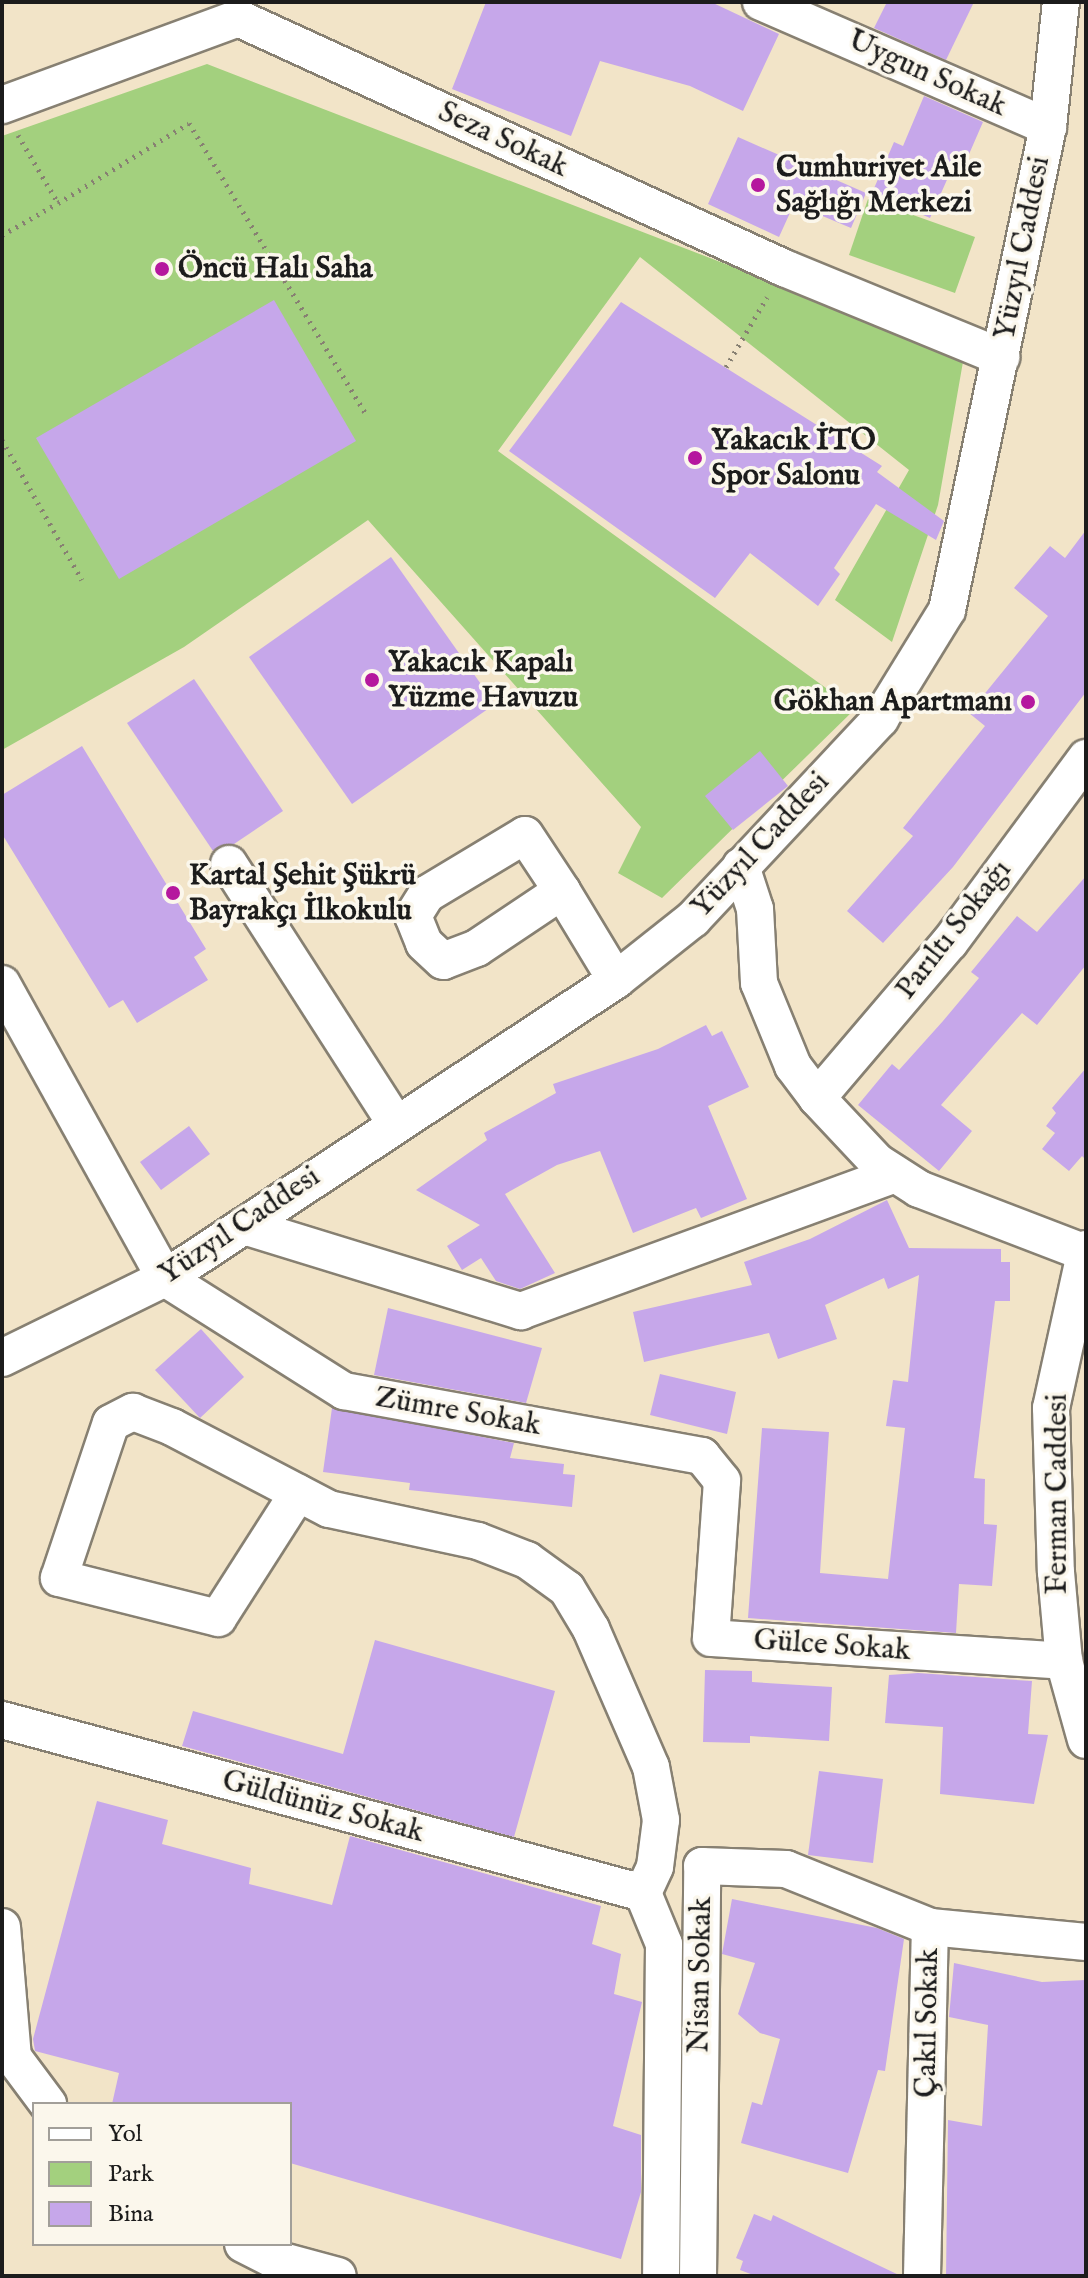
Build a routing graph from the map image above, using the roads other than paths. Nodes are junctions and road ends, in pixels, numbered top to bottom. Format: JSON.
{"nodes":[{"id":1,"x":761,"y":2,"type":"edge"},
{"id":2,"x":1061,"y":2,"type":"edge"},
{"id":3,"x":242,"y":10,"type":"edge"},
{"id":4,"x":1070,"y":82,"type":"edge"},
{"id":5,"x":6,"y":112,"type":"edge"},
{"id":6,"x":1048,"y":127,"type":"junction"},
{"id":7,"x":1001,"y":357,"type":"junction"},
{"id":8,"x":1086,"y":758,"type":"edge"},
{"id":9,"x":229,"y":864,"type":"dead end"},
{"id":10,"x":741,"y":866,"type":"junction"},
{"id":11,"x":562,"y":891,"type":"dead end"},
{"id":12,"x":616,"y":980,"type":"junction"},
{"id":13,"x":2,"y":984,"type":"edge"},
{"id":14,"x":817,"y":1098,"type":"junction"},
{"id":15,"x":395,"y":1123,"type":"junction"},
{"id":16,"x":895,"y":1174,"type":"junction"},
{"id":17,"x":244,"y":1226,"type":"junction"},
{"id":18,"x":1084,"y":1250,"type":"edge"},
{"id":19,"x":165,"y":1278,"type":"junction"},
{"id":20,"x":2,"y":1358,"type":"edge"},
{"id":21,"x":298,"y":1493,"type":"junction"},
{"id":22,"x":722,"y":1528,"type":"joint"},
{"id":23,"x":1064,"y":1661,"type":"junction"},
{"id":24,"x":2,"y":1720,"type":"edge"},
{"id":25,"x":1086,"y":1740,"type":"edge"},
{"id":26,"x":643,"y":1893,"type":"junction"},
{"id":27,"x":2,"y":1927,"type":"edge"},
{"id":28,"x":930,"y":1927,"type":"junction"},
{"id":29,"x":1086,"y":1942,"type":"edge"},
{"id":30,"x":47,"y":2102,"type":"edge"},
{"id":31,"x":247,"y":2246,"type":"edge"},
{"id":32,"x":338,"y":2276,"type":"edge"},
{"id":33,"x":661,"y":2276,"type":"edge"},
{"id":34,"x":698,"y":2276,"type":"edge"},
{"id":35,"x":922,"y":2276,"type":"edge"}],
"edges":[{"from":1,"to":6,"type":"street","name":"Uygun Sokak"},
{"from":2,"to":4,"type":"street","name":"Yüzyıl Caddesi"},
{"from":3,"to":5,"type":"street","name":"Seza Sokak"},
{"from":3,"to":7,"type":"street","name":"Seza Sokak"},
{"from":4,"to":6,"type":"street","name":"Yüzyıl Caddesi"},
{"from":6,"to":7,"type":"street","name":"Yüzyıl Caddesi"},
{"from":7,"to":10,"type":"street","name":"Yüzyıl Caddesi"},
{"from":8,"to":14,"type":"street","name":"Parıltı Sokağı"},
{"from":9,"to":15,"type":"street"},
{"from":10,"to":12,"type":"street","name":"Yüzyıl Caddesi"},
{"from":10,"to":14,"type":"street"},
{"from":11,"to":12,"type":"street"},
{"from":12,"to":15,"type":"street","name":"Yüzyıl Caddesi"},
{"from":13,"to":19,"type":"street"},
{"from":14,"to":16,"type":"street"},
{"from":15,"to":17,"type":"street","name":"Yüzyıl Caddesi"},
{"from":16,"to":17,"type":"street"},
{"from":16,"to":18,"type":"street"},
{"from":17,"to":19,"type":"street","name":"Yüzyıl Caddesi"},
{"from":18,"to":23,"type":"street","name":"Ferman Caddesi"},
{"from":19,"to":20,"type":"street","name":"Yüzyıl Caddesi"},
{"from":19,"to":22,"type":"street","name":"Zümre Sokak"},
{"from":21,"to":21,"type":"street"},
{"from":21,"to":26,"type":"street"},
{"from":22,"to":23,"type":"street","name":"Gülce Sokak"},
{"from":23,"to":25,"type":"street","name":"Ferman Caddesi"},
{"from":24,"to":26,"type":"street","name":"Güldünüz Sokak"},
{"from":26,"to":33,"type":"street"},
{"from":27,"to":30,"type":"street"},
{"from":28,"to":29,"type":"street","name":"Çakıl Sokak"},
{"from":28,"to":34,"type":"street","name":"Nisan Sokak"},
{"from":28,"to":35,"type":"street","name":"Çakıl Sokak"},
{"from":31,"to":32,"type":"street"}]}
